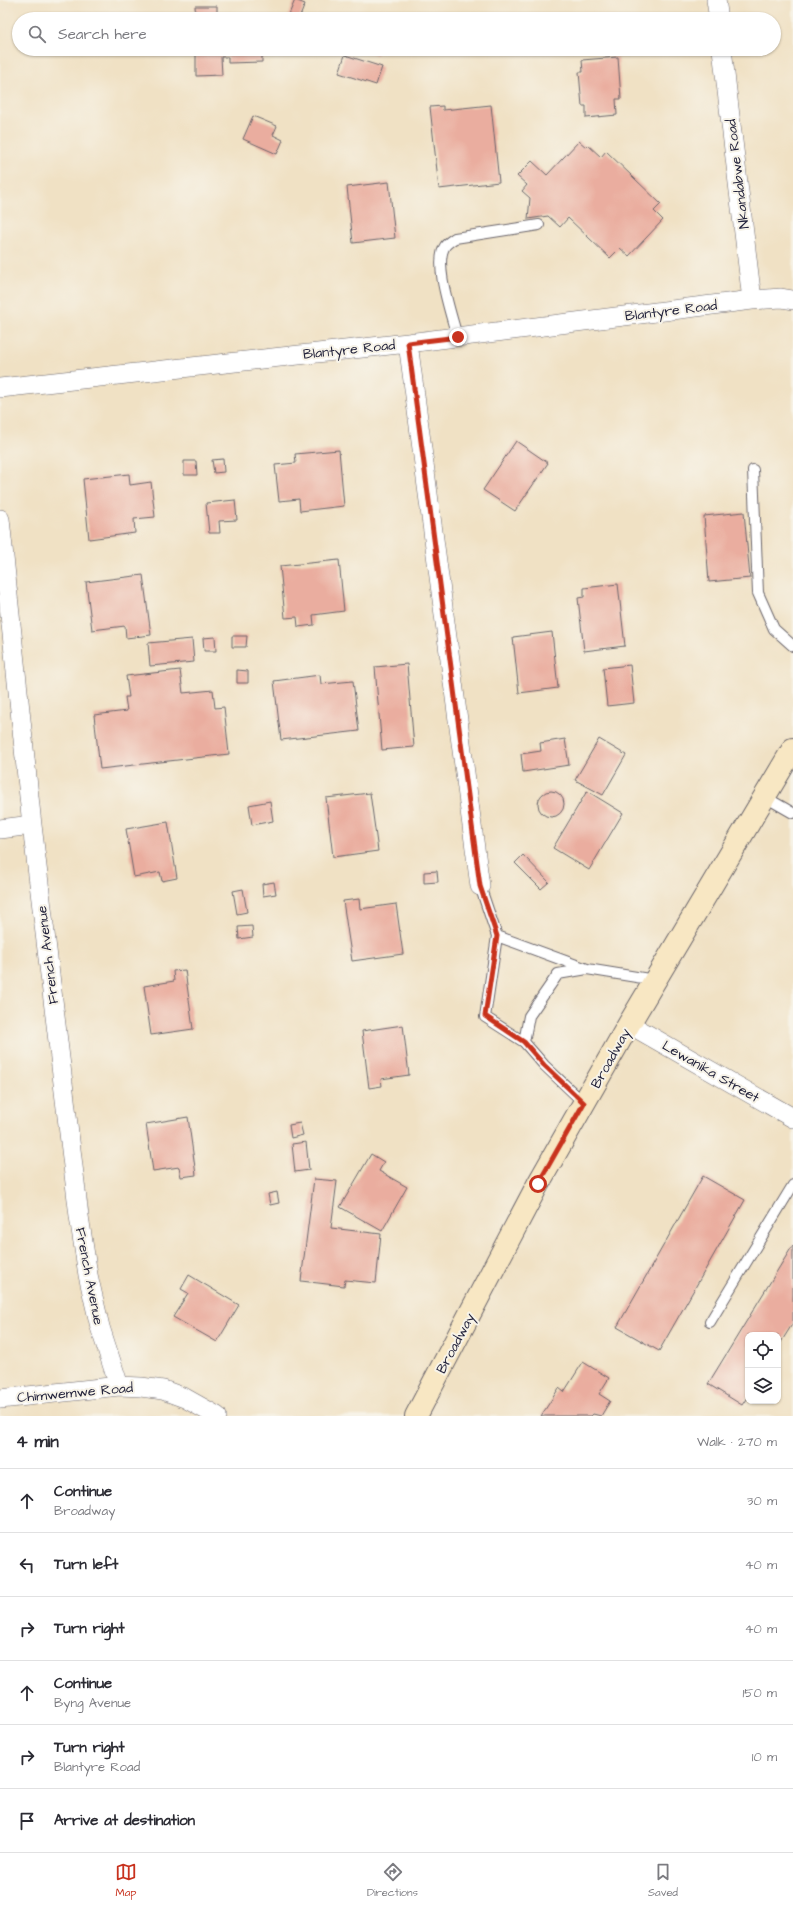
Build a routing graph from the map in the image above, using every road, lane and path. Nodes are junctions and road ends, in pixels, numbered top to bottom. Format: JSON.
{"nodes":[{"id":1,"x":716,"y":0,"type":"edge"},
{"id":2,"x":717,"y":12,"type":"edge"},
{"id":3,"x":723,"y":56,"type":"edge"},
{"id":4,"x":539,"y":225,"type":"dead end"},
{"id":5,"x":752,"y":300,"type":"junction"},
{"id":6,"x":793,"y":300,"type":"edge"},
{"id":7,"x":458,"y":337,"type":"junction"},
{"id":8,"x":408,"y":343,"type":"junction"},
{"id":9,"x":0,"y":388,"type":"edge"},
{"id":10,"x":753,"y":470,"type":"dead end"},
{"id":11,"x":0,"y":519,"type":"edge"},
{"id":12,"x":793,"y":646,"type":"edge"},
{"id":13,"x":793,"y":749,"type":"edge"},
{"id":14,"x":765,"y":797,"type":"junction"},
{"id":15,"x":793,"y":813,"type":"edge"},
{"id":16,"x":32,"y":825,"type":"junction"},
{"id":17,"x":0,"y":829,"type":"edge"},
{"id":18,"x":480,"y":886,"type":"joint"},
{"id":19,"x":497,"y":936,"type":"junction"},
{"id":20,"x":587,"y":969,"type":"junction"},
{"id":21,"x":654,"y":980,"type":"junction"},
{"id":22,"x":629,"y":1024,"type":"junction"},
{"id":23,"x":524,"y":1042,"type":"junction"},
{"id":24,"x":584,"y":1103,"type":"junction"},
{"id":25,"x":793,"y":1118,"type":"edge"},
{"id":26,"x":793,"y":1185,"type":"edge"},
{"id":27,"x":710,"y":1322,"type":"dead end"},
{"id":28,"x":119,"y":1386,"type":"junction"},
{"id":29,"x":0,"y":1399,"type":"edge"},
{"id":30,"x":217,"y":1416,"type":"edge"},
{"id":31,"x":416,"y":1416,"type":"edge"}],
"edges":[{"from":1,"to":2,"type":"street"},
{"from":3,"to":5,"type":"street","name":"Nkandabwe Road"},
{"from":4,"to":7,"type":"lane"},
{"from":5,"to":6,"type":"street","name":"Blantyre Road"},
{"from":5,"to":7,"type":"street","name":"Blantyre Road"},
{"from":7,"to":8,"type":"street","name":"Blantyre Road"},
{"from":8,"to":9,"type":"street","name":"Blantyre Road"},
{"from":8,"to":18,"type":"street"},
{"from":10,"to":12,"type":"lane"},
{"from":11,"to":16,"type":"street","name":"French Avenue"},
{"from":13,"to":14,"type":"main road","name":"Broadway"},
{"from":14,"to":15,"type":"lane"},
{"from":14,"to":21,"type":"main road","name":"Broadway"},
{"from":16,"to":17,"type":"street"},
{"from":16,"to":28,"type":"street","name":"French Avenue"},
{"from":18,"to":19,"type":"lane"},
{"from":19,"to":20,"type":"lane"},
{"from":19,"to":23,"type":"lane"},
{"from":20,"to":21,"type":"lane"},
{"from":20,"to":23,"type":"lane"},
{"from":21,"to":22,"type":"main road","name":"Broadway"},
{"from":22,"to":24,"type":"main road","name":"Broadway"},
{"from":22,"to":25,"type":"street","name":"Lewanika Street"},
{"from":23,"to":24,"type":"lane"},
{"from":24,"to":31,"type":"main road","name":"Broadway"},
{"from":26,"to":27,"type":"lane"},
{"from":28,"to":29,"type":"street","name":"Chimwemwe Road"},
{"from":28,"to":30,"type":"street","name":"Chimwemwe Road"}]}
